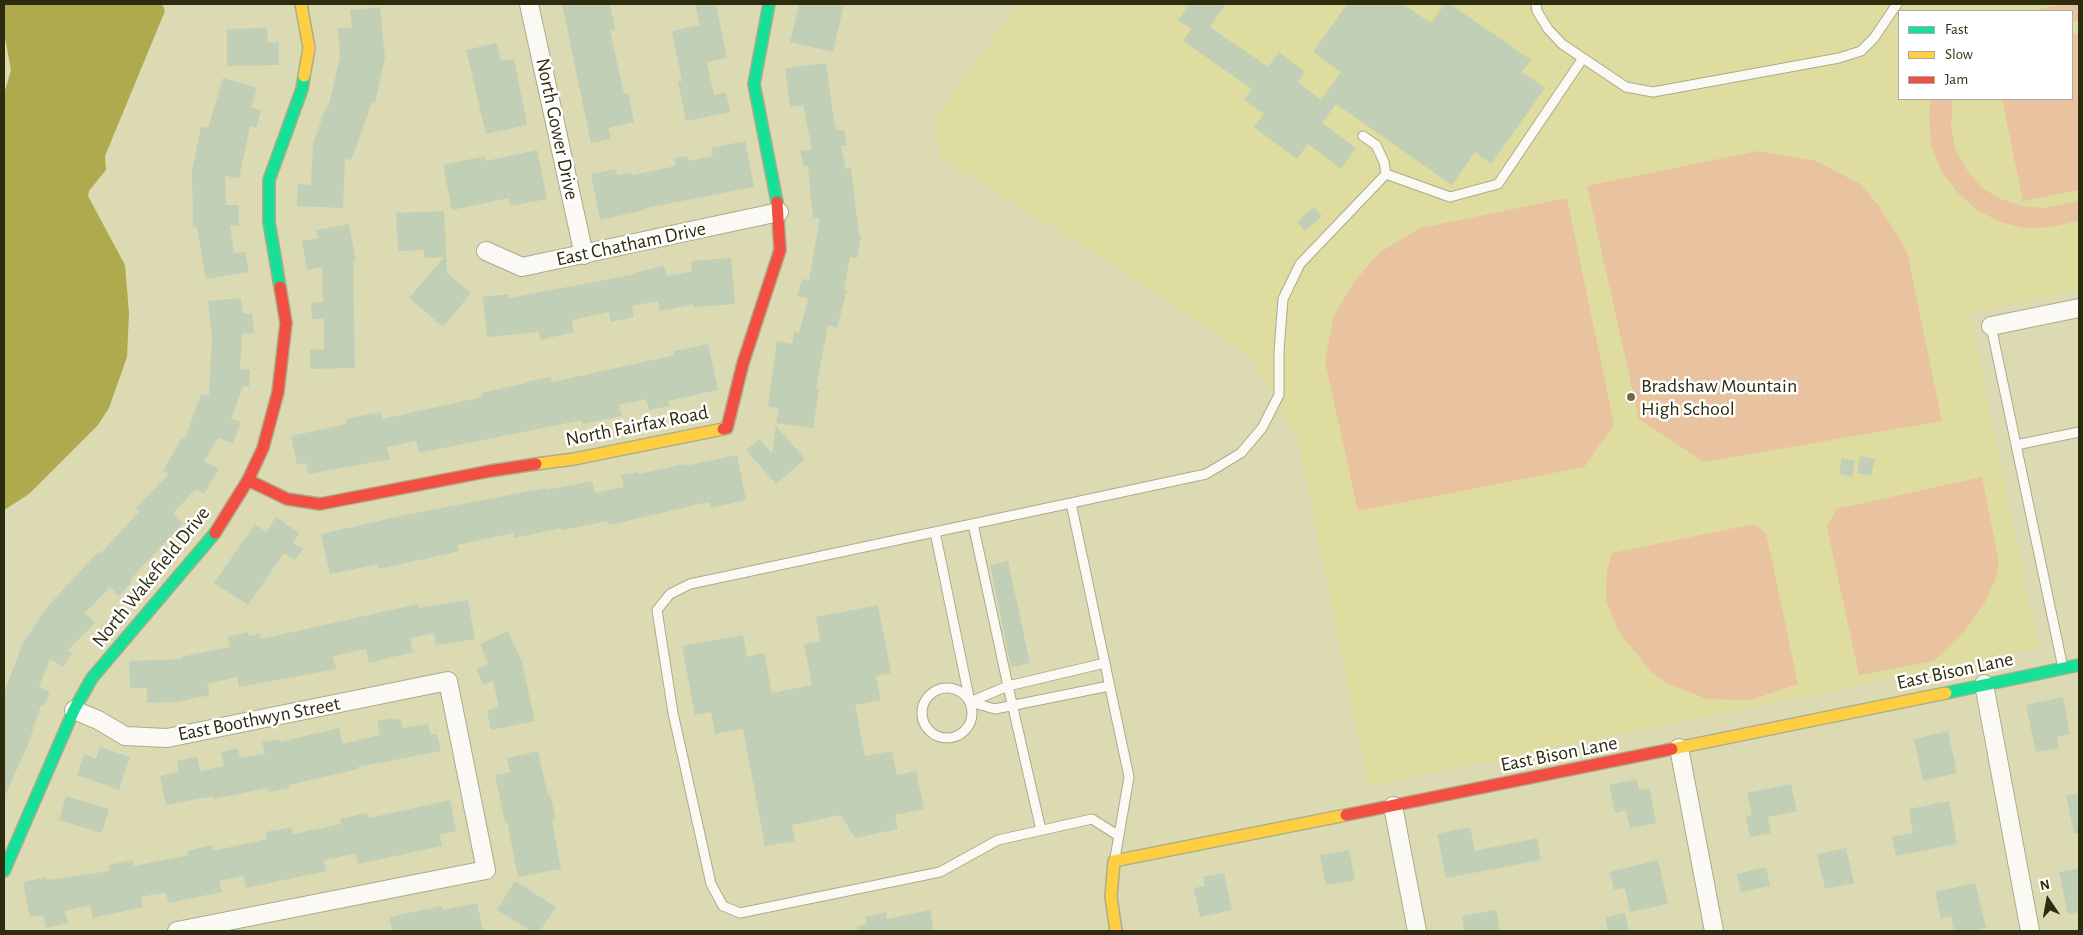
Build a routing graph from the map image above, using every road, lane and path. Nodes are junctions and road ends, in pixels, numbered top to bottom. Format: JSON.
{"nodes":[{"id":1,"x":302,"y":4,"type":"edge"},
{"id":2,"x":529,"y":4,"type":"edge"},
{"id":3,"x":769,"y":4,"type":"edge"},
{"id":4,"x":1536,"y":4,"type":"edge"},
{"id":5,"x":1896,"y":4,"type":"edge"},
{"id":6,"x":1583,"y":58,"type":"junction"},
{"id":7,"x":1363,"y":136,"type":"dead end"},
{"id":8,"x":1386,"y":174,"type":"junction"},
{"id":9,"x":779,"y":212,"type":"junction"},
{"id":10,"x":486,"y":250,"type":"dead end"},
{"id":11,"x":584,"y":255,"type":"junction"},
{"id":12,"x":2079,"y":308,"type":"edge"},
{"id":13,"x":1991,"y":326,"type":"joint"},
{"id":14,"x":2079,"y":432,"type":"edge"},
{"id":15,"x":2016,"y":445,"type":"junction"},
{"id":16,"x":248,"y":480,"type":"junction"},
{"id":17,"x":1071,"y":503,"type":"junction"},
{"id":18,"x":973,"y":524,"type":"junction"},
{"id":19,"x":935,"y":532,"type":"junction"},
{"id":20,"x":1104,"y":663,"type":"junction"},
{"id":21,"x":2079,"y":665,"type":"edge"},
{"id":22,"x":2063,"y":668,"type":"junction"},
{"id":23,"x":1984,"y":684,"type":"junction"},
{"id":24,"x":1008,"y":686,"type":"junction"},
{"id":25,"x":1110,"y":686,"type":"junction"},
{"id":26,"x":970,"y":702,"type":"junction"},
{"id":27,"x":1013,"y":706,"type":"junction"},
{"id":28,"x":74,"y":710,"type":"junction"},
{"id":29,"x":1679,"y":748,"type":"junction"},
{"id":30,"x":1393,"y":806,"type":"junction"},
{"id":31,"x":1041,"y":830,"type":"junction"},
{"id":32,"x":1119,"y":836,"type":"junction"},
{"id":33,"x":1114,"y":861,"type":"junction"},
{"id":34,"x":4,"y":871,"type":"edge"},
{"id":35,"x":177,"y":931,"type":"edge"},
{"id":36,"x":1116,"y":931,"type":"edge"},
{"id":37,"x":1416,"y":931,"type":"edge"},
{"id":38,"x":1714,"y":931,"type":"edge"},
{"id":39,"x":2030,"y":931,"type":"edge"}],
"edges":[{"from":1,"to":16,"type":"street","name":"North Wakefield Drive"},
{"from":2,"to":11,"type":"street","name":"North Gower Drive"},
{"from":3,"to":9,"type":"street","name":"North Fairfax Road"},
{"from":4,"to":6,"type":"lane"},
{"from":5,"to":6,"type":"lane"},
{"from":6,"to":8,"type":"lane"},
{"from":7,"to":8,"type":"lane"},
{"from":8,"to":17,"type":"lane"},
{"from":9,"to":11,"type":"street","name":"East Chatham Drive"},
{"from":9,"to":16,"type":"street","name":"North Fairfax Road"},
{"from":10,"to":11,"type":"street","name":"East Chatham Drive"},
{"from":12,"to":13,"type":"street"},
{"from":13,"to":15,"type":"lane"},
{"from":14,"to":15,"type":"lane"},
{"from":15,"to":22,"type":"lane"},
{"from":16,"to":28,"type":"street","name":"North Wakefield Drive"},
{"from":17,"to":18,"type":"lane"},
{"from":17,"to":20,"type":"lane"},
{"from":18,"to":19,"type":"lane"},
{"from":18,"to":24,"type":"lane"},
{"from":19,"to":26,"type":"lane"},
{"from":19,"to":31,"type":"lane"},
{"from":20,"to":24,"type":"lane"},
{"from":20,"to":25,"type":"lane"},
{"from":21,"to":22,"type":"street","name":"East Bison Lane"},
{"from":22,"to":23,"type":"street","name":"East Bison Lane"},
{"from":23,"to":29,"type":"street","name":"East Bison Lane"},
{"from":23,"to":39,"type":"street"},
{"from":24,"to":26,"type":"lane"},
{"from":24,"to":27,"type":"lane"},
{"from":25,"to":27,"type":"lane"},
{"from":25,"to":32,"type":"lane"},
{"from":26,"to":26,"type":"lane"},
{"from":26,"to":27,"type":"lane"},
{"from":27,"to":31,"type":"lane"},
{"from":28,"to":34,"type":"street","name":"North Wakefield Drive"},
{"from":28,"to":35,"type":"street","name":"East Boothwyn Street"},
{"from":29,"to":30,"type":"street","name":"East Bison Lane"},
{"from":29,"to":38,"type":"street"},
{"from":30,"to":33,"type":"street","name":"East Bison Lane"},
{"from":30,"to":37,"type":"street"},
{"from":31,"to":32,"type":"lane"},
{"from":32,"to":33,"type":"lane"},
{"from":33,"to":36,"type":"street"}]}
